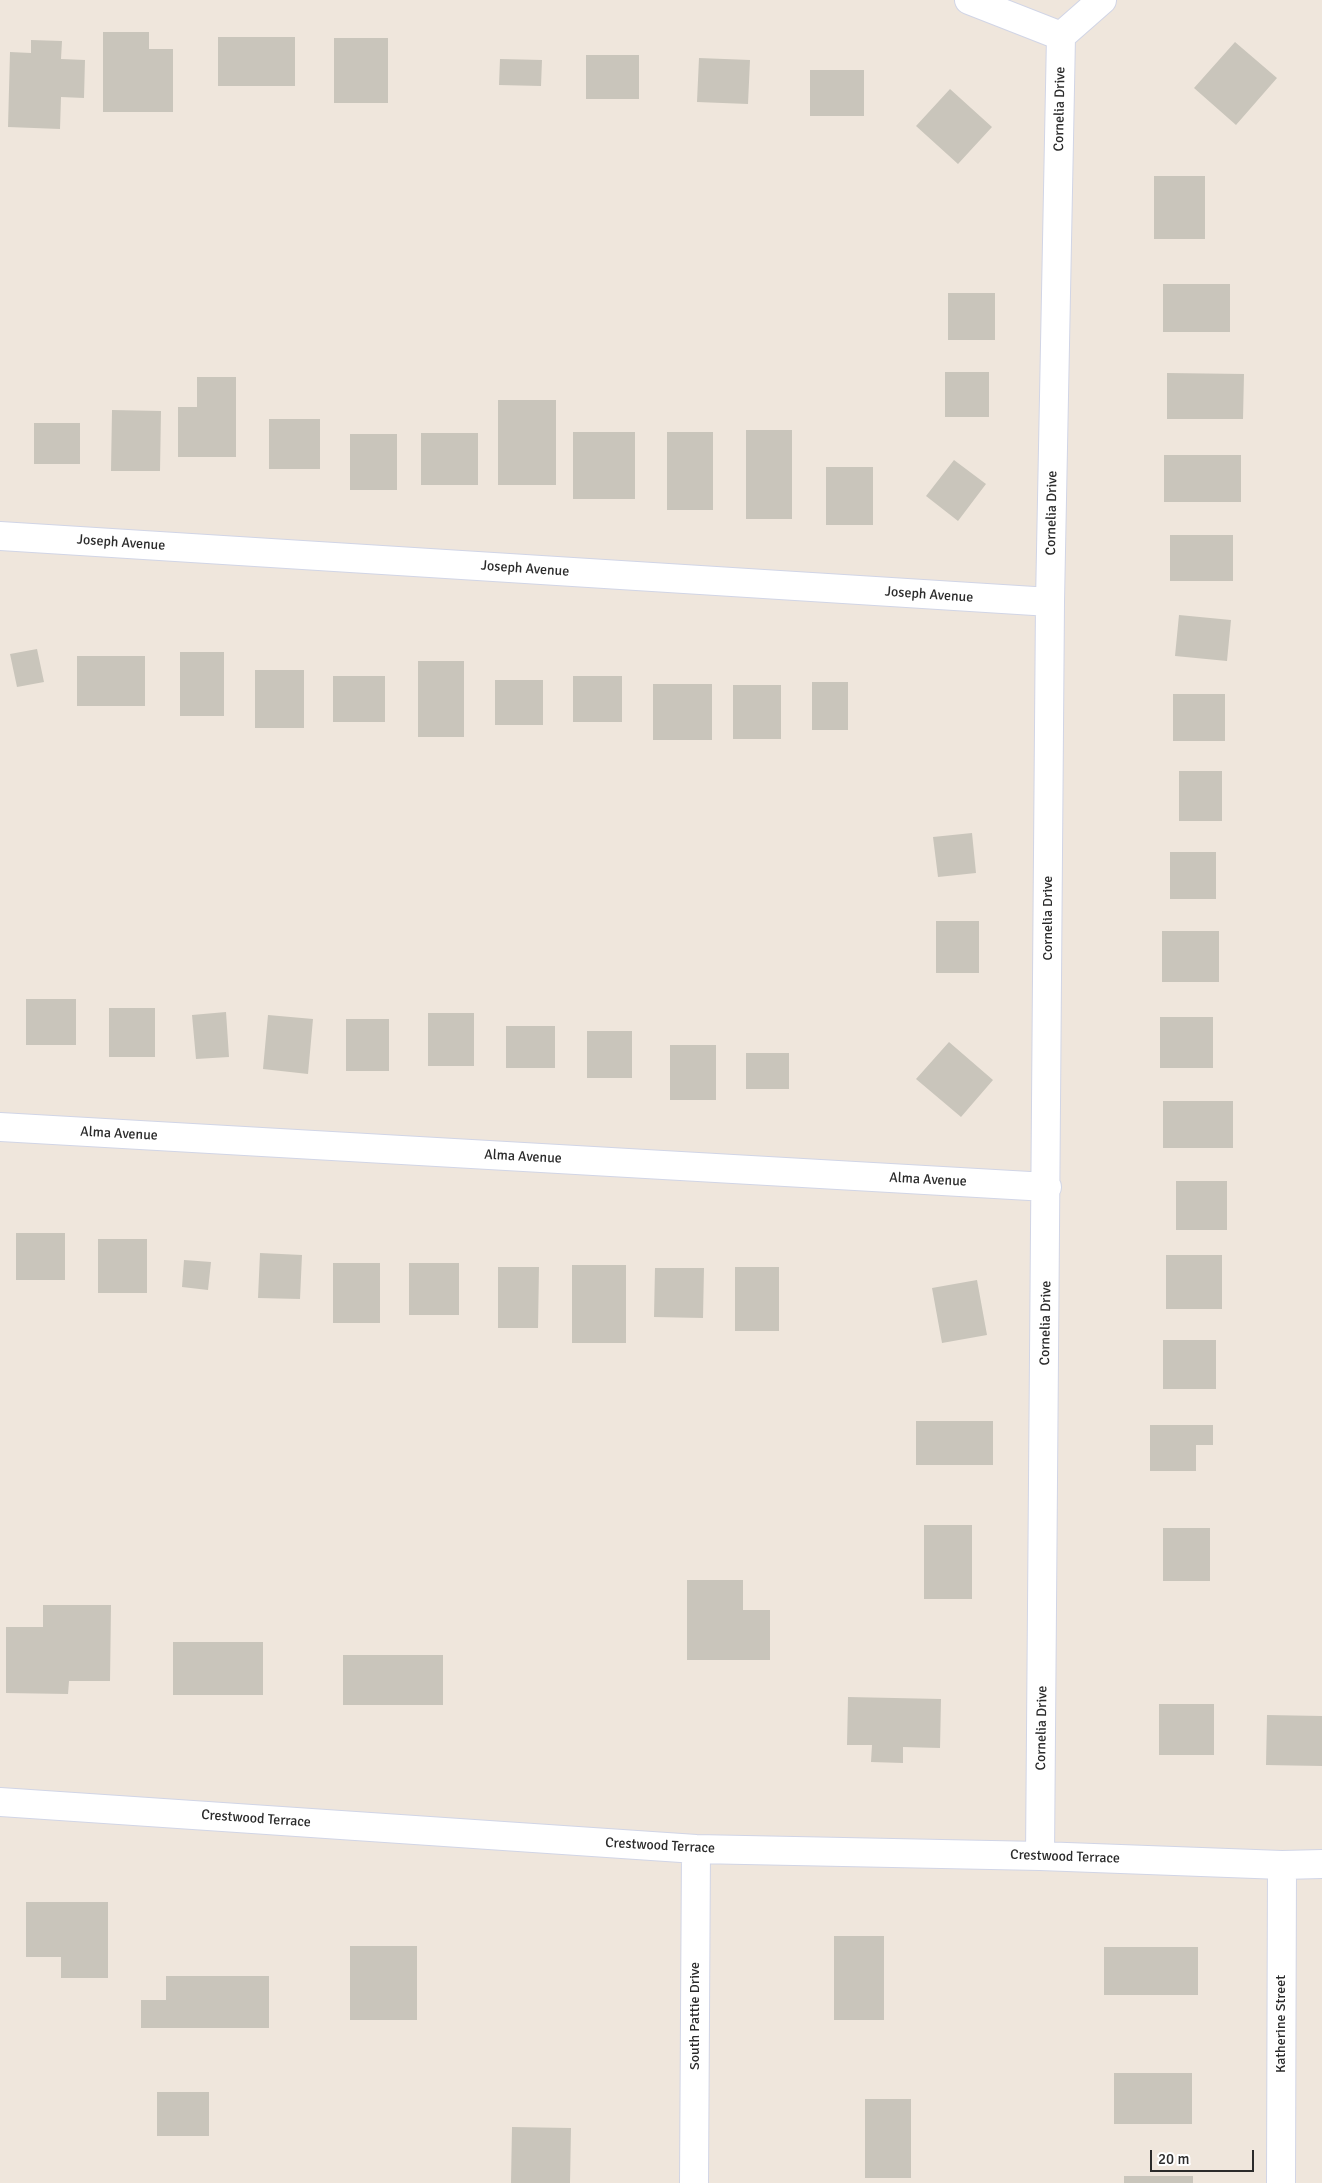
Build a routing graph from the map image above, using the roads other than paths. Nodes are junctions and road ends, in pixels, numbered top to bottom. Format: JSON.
{"nodes":[{"id":1,"x":969,"y":0,"type":"edge"},
{"id":2,"x":1102,"y":0,"type":"edge"},
{"id":3,"x":1061,"y":36,"type":"junction"},
{"id":4,"x":0,"y":536,"type":"edge"},
{"id":5,"x":1050,"y":602,"type":"junction"},
{"id":6,"x":0,"y":1127,"type":"edge"},
{"id":7,"x":1047,"y":1187,"type":"junction"},
{"id":8,"x":0,"y":1802,"type":"edge"},
{"id":9,"x":696,"y":1849,"type":"junction"},
{"id":10,"x":1040,"y":1856,"type":"junction"},
{"id":11,"x":1322,"y":1864,"type":"edge"},
{"id":12,"x":1282,"y":1865,"type":"junction"},
{"id":13,"x":694,"y":2183,"type":"edge"},
{"id":14,"x":1281,"y":2183,"type":"edge"}],
"edges":[{"from":1,"to":3,"type":"street"},
{"from":2,"to":3,"type":"street"},
{"from":3,"to":5,"type":"street","name":"Cornelia Drive"},
{"from":4,"to":5,"type":"street","name":"Joseph Avenue"},
{"from":5,"to":7,"type":"street","name":"Cornelia Drive"},
{"from":6,"to":7,"type":"street","name":"Alma Avenue"},
{"from":7,"to":10,"type":"street","name":"Cornelia Drive"},
{"from":8,"to":9,"type":"street","name":"Crestwood Terrace"},
{"from":9,"to":10,"type":"street","name":"Crestwood Terrace"},
{"from":9,"to":13,"type":"street","name":"South Pattie Drive"},
{"from":10,"to":12,"type":"street","name":"Crestwood Terrace"},
{"from":11,"to":12,"type":"street","name":"Crestwood Terrace"},
{"from":12,"to":14,"type":"street","name":"Katherine Street"}]}
